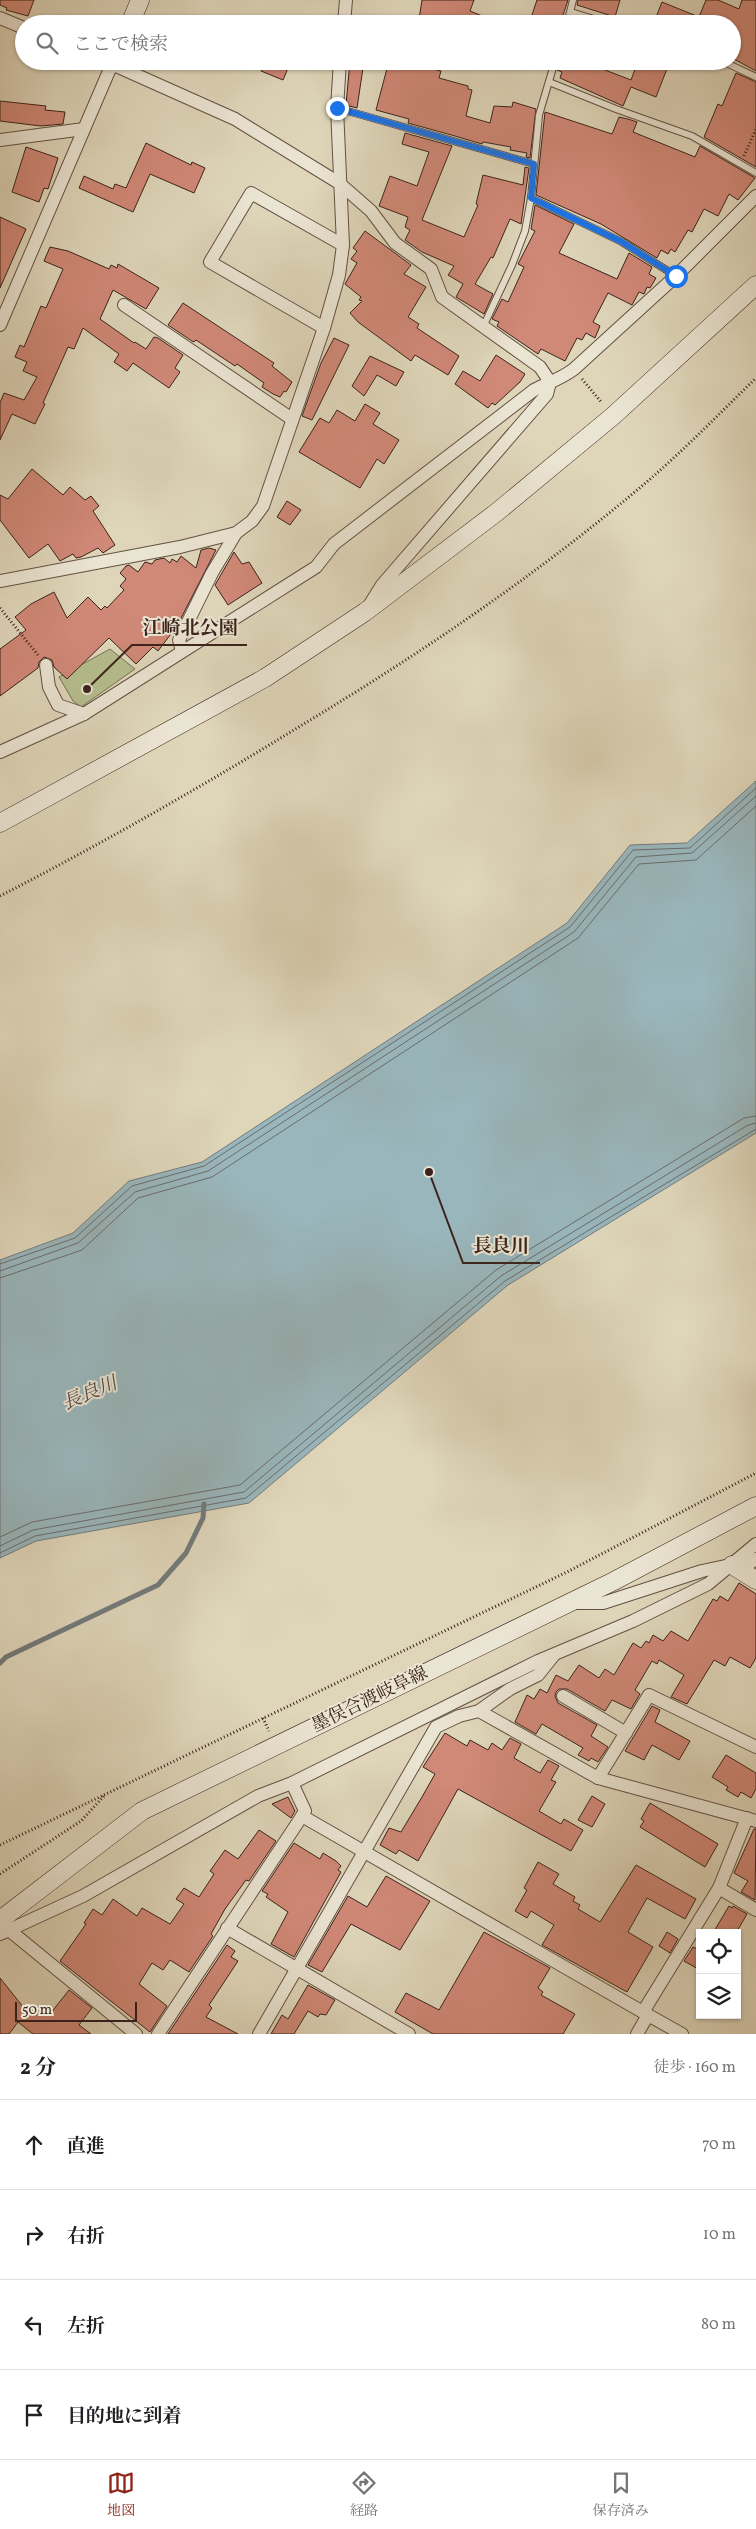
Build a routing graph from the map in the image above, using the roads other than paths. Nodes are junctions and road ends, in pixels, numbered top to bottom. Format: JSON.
{"nodes":[{"id":1,"x":140,"y":0,"type":"edge"},
{"id":2,"x":346,"y":0,"type":"edge"},
{"id":3,"x":574,"y":0,"type":"edge"},
{"id":4,"x":571,"y":12,"type":"junction"},
{"id":5,"x":134,"y":15,"type":"edge"},
{"id":6,"x":345,"y":15,"type":"edge"},
{"id":7,"x":570,"y":15,"type":"edge"},
{"id":8,"x":581,"y":15,"type":"edge"},
{"id":9,"x":0,"y":18,"type":"edge"},
{"id":10,"x":15,"y":24,"type":"edge"},
{"id":11,"x":741,"y":69,"type":"edge"},
{"id":12,"x":108,"y":70,"type":"edge"},
{"id":13,"x":128,"y":70,"type":"edge"},
{"id":14,"x":339,"y":70,"type":"edge"},
{"id":15,"x":553,"y":70,"type":"edge"},
{"id":16,"x":756,"y":76,"type":"edge"},
{"id":17,"x":549,"y":82,"type":"junction"},
{"id":18,"x":337,"y":108,"type":"junction"},
{"id":19,"x":84,"y":129,"type":"junction"},
{"id":20,"x":0,"y":140,"type":"edge"},
{"id":21,"x":534,"y":164,"type":"junction"},
{"id":22,"x":756,"y":173,"type":"edge"},
{"id":23,"x":339,"y":183,"type":"junction"},
{"id":24,"x":756,"y":196,"type":"edge"},
{"id":25,"x":531,"y":198,"type":"junction"},
{"id":26,"x":343,"y":244,"type":"junction"},
{"id":27,"x":676,"y":276,"type":"junction"},
{"id":28,"x":756,"y":285,"type":"edge"},
{"id":29,"x":124,"y":305,"type":"dead end"},
{"id":30,"x":0,"y":325,"type":"edge"},
{"id":31,"x":483,"y":327,"type":"junction"},
{"id":32,"x":324,"y":328,"type":"junction"},
{"id":33,"x":550,"y":382,"type":"junction"},
{"id":34,"x":292,"y":419,"type":"junction"},
{"id":35,"x":236,"y":533,"type":"junction"},
{"id":36,"x":0,"y":580,"type":"edge"},
{"id":37,"x":365,"y":612,"type":"junction"},
{"id":38,"x":182,"y":651,"type":"junction"},
{"id":39,"x":46,"y":665,"type":"road end"},
{"id":40,"x":84,"y":714,"type":"junction"},
{"id":41,"x":0,"y":752,"type":"edge"},
{"id":42,"x":48,"y":798,"type":"junction"},
{"id":43,"x":0,"y":815,"type":"edge"},
{"id":44,"x":0,"y":823,"type":"edge"},
{"id":45,"x":756,"y":1506,"type":"edge"},
{"id":46,"x":756,"y":1544,"type":"edge"},
{"id":47,"x":756,"y":1559,"type":"edge"},
{"id":48,"x":736,"y":1567,"type":"junction"},
{"id":49,"x":756,"y":1580,"type":"edge"},
{"id":50,"x":568,"y":1603,"type":"junction"},
{"id":51,"x":556,"y":1653,"type":"junction"},
{"id":52,"x":563,"y":1696,"type":"dead end"},
{"id":53,"x":479,"y":1711,"type":"junction"},
{"id":54,"x":626,"y":1733,"type":"junction"},
{"id":55,"x":756,"y":1747,"type":"edge"},
{"id":56,"x":598,"y":1778,"type":"junction"},
{"id":57,"x":292,"y":1783,"type":"junction"},
{"id":58,"x":302,"y":1816,"type":"junction"},
{"id":59,"x":751,"y":1820,"type":"edge"},
{"id":60,"x":362,"y":1852,"type":"junction"},
{"id":61,"x":719,"y":1888,"type":"junction"},
{"id":62,"x":756,"y":1910,"type":"edge"},
{"id":63,"x":3,"y":1928,"type":"edge"},
{"id":64,"x":226,"y":1928,"type":"junction"},
{"id":65,"x":296,"y":1969,"type":"junction"},
{"id":66,"x":646,"y":2013,"type":"junction"},
{"id":67,"x":136,"y":2034,"type":"edge"},
{"id":68,"x":158,"y":2034,"type":"edge"},
{"id":69,"x":259,"y":2034,"type":"edge"},
{"id":70,"x":409,"y":2034,"type":"edge"},
{"id":71,"x":638,"y":2034,"type":"edge"},
{"id":72,"x":682,"y":2034,"type":"edge"}],
"edges":[{"from":1,"to":5,"type":"street"},
{"from":2,"to":6,"type":"street"},
{"from":3,"to":4,"type":"lane"},
{"from":4,"to":7,"type":"lane"},
{"from":4,"to":8,"type":"lane"},
{"from":9,"to":10,"type":"street"},
{"from":11,"to":16,"type":"lane"},
{"from":12,"to":19,"type":"street"},
{"from":13,"to":23,"type":"street"},
{"from":14,"to":18,"type":"street"},
{"from":15,"to":17,"type":"lane"},
{"from":17,"to":21,"type":"lane"},
{"from":17,"to":22,"type":"lane"},
{"from":18,"to":21,"type":"lane"},
{"from":18,"to":23,"type":"street"},
{"from":19,"to":20,"type":"street"},
{"from":19,"to":30,"type":"street"},
{"from":21,"to":25,"type":"lane"},
{"from":23,"to":26,"type":"street"},
{"from":23,"to":31,"type":"street"},
{"from":24,"to":27,"type":"street"},
{"from":25,"to":27,"type":"lane"},
{"from":25,"to":31,"type":"lane"},
{"from":26,"to":32,"type":"street"},
{"from":26,"to":32,"type":"street"},
{"from":27,"to":33,"type":"street"},
{"from":28,"to":37,"type":"street"},
{"from":29,"to":34,"type":"street"},
{"from":31,"to":33,"type":"street"},
{"from":32,"to":34,"type":"street"},
{"from":33,"to":37,"type":"street"},
{"from":33,"to":38,"type":"street"},
{"from":34,"to":35,"type":"street"},
{"from":35,"to":36,"type":"street"},
{"from":35,"to":38,"type":"street"},
{"from":37,"to":42,"type":"street"},
{"from":38,"to":40,"type":"street"},
{"from":39,"to":40,"type":"street"},
{"from":40,"to":41,"type":"street"},
{"from":42,"to":43,"type":"street"},
{"from":42,"to":44,"type":"street"},
{"from":45,"to":50,"type":"street","name":"墨俣合渡岐阜線"},
{"from":46,"to":48,"type":"street"},
{"from":47,"to":48,"type":"street"},
{"from":48,"to":49,"type":"street"},
{"from":48,"to":50,"type":"street"},
{"from":48,"to":51,"type":"street"},
{"from":50,"to":63,"type":"street","name":"墨俣合渡岐阜線"},
{"from":51,"to":53,"type":"street"},
{"from":51,"to":57,"type":"street"},
{"from":52,"to":54,"type":"street"},
{"from":53,"to":56,"type":"street"},
{"from":53,"to":60,"type":"street"},
{"from":54,"to":55,"type":"street"},
{"from":54,"to":56,"type":"street"},
{"from":56,"to":59,"type":"street"},
{"from":57,"to":58,"type":"street"},
{"from":57,"to":63,"type":"street"},
{"from":58,"to":60,"type":"street"},
{"from":58,"to":64,"type":"street"},
{"from":59,"to":61,"type":"street"},
{"from":60,"to":65,"type":"street"},
{"from":60,"to":66,"type":"street"},
{"from":61,"to":62,"type":"street"},
{"from":61,"to":66,"type":"street"},
{"from":63,"to":67,"type":"street"},
{"from":64,"to":65,"type":"street"},
{"from":64,"to":68,"type":"street"},
{"from":65,"to":69,"type":"street"},
{"from":65,"to":70,"type":"street"},
{"from":66,"to":71,"type":"street"},
{"from":66,"to":72,"type":"street"}]}
